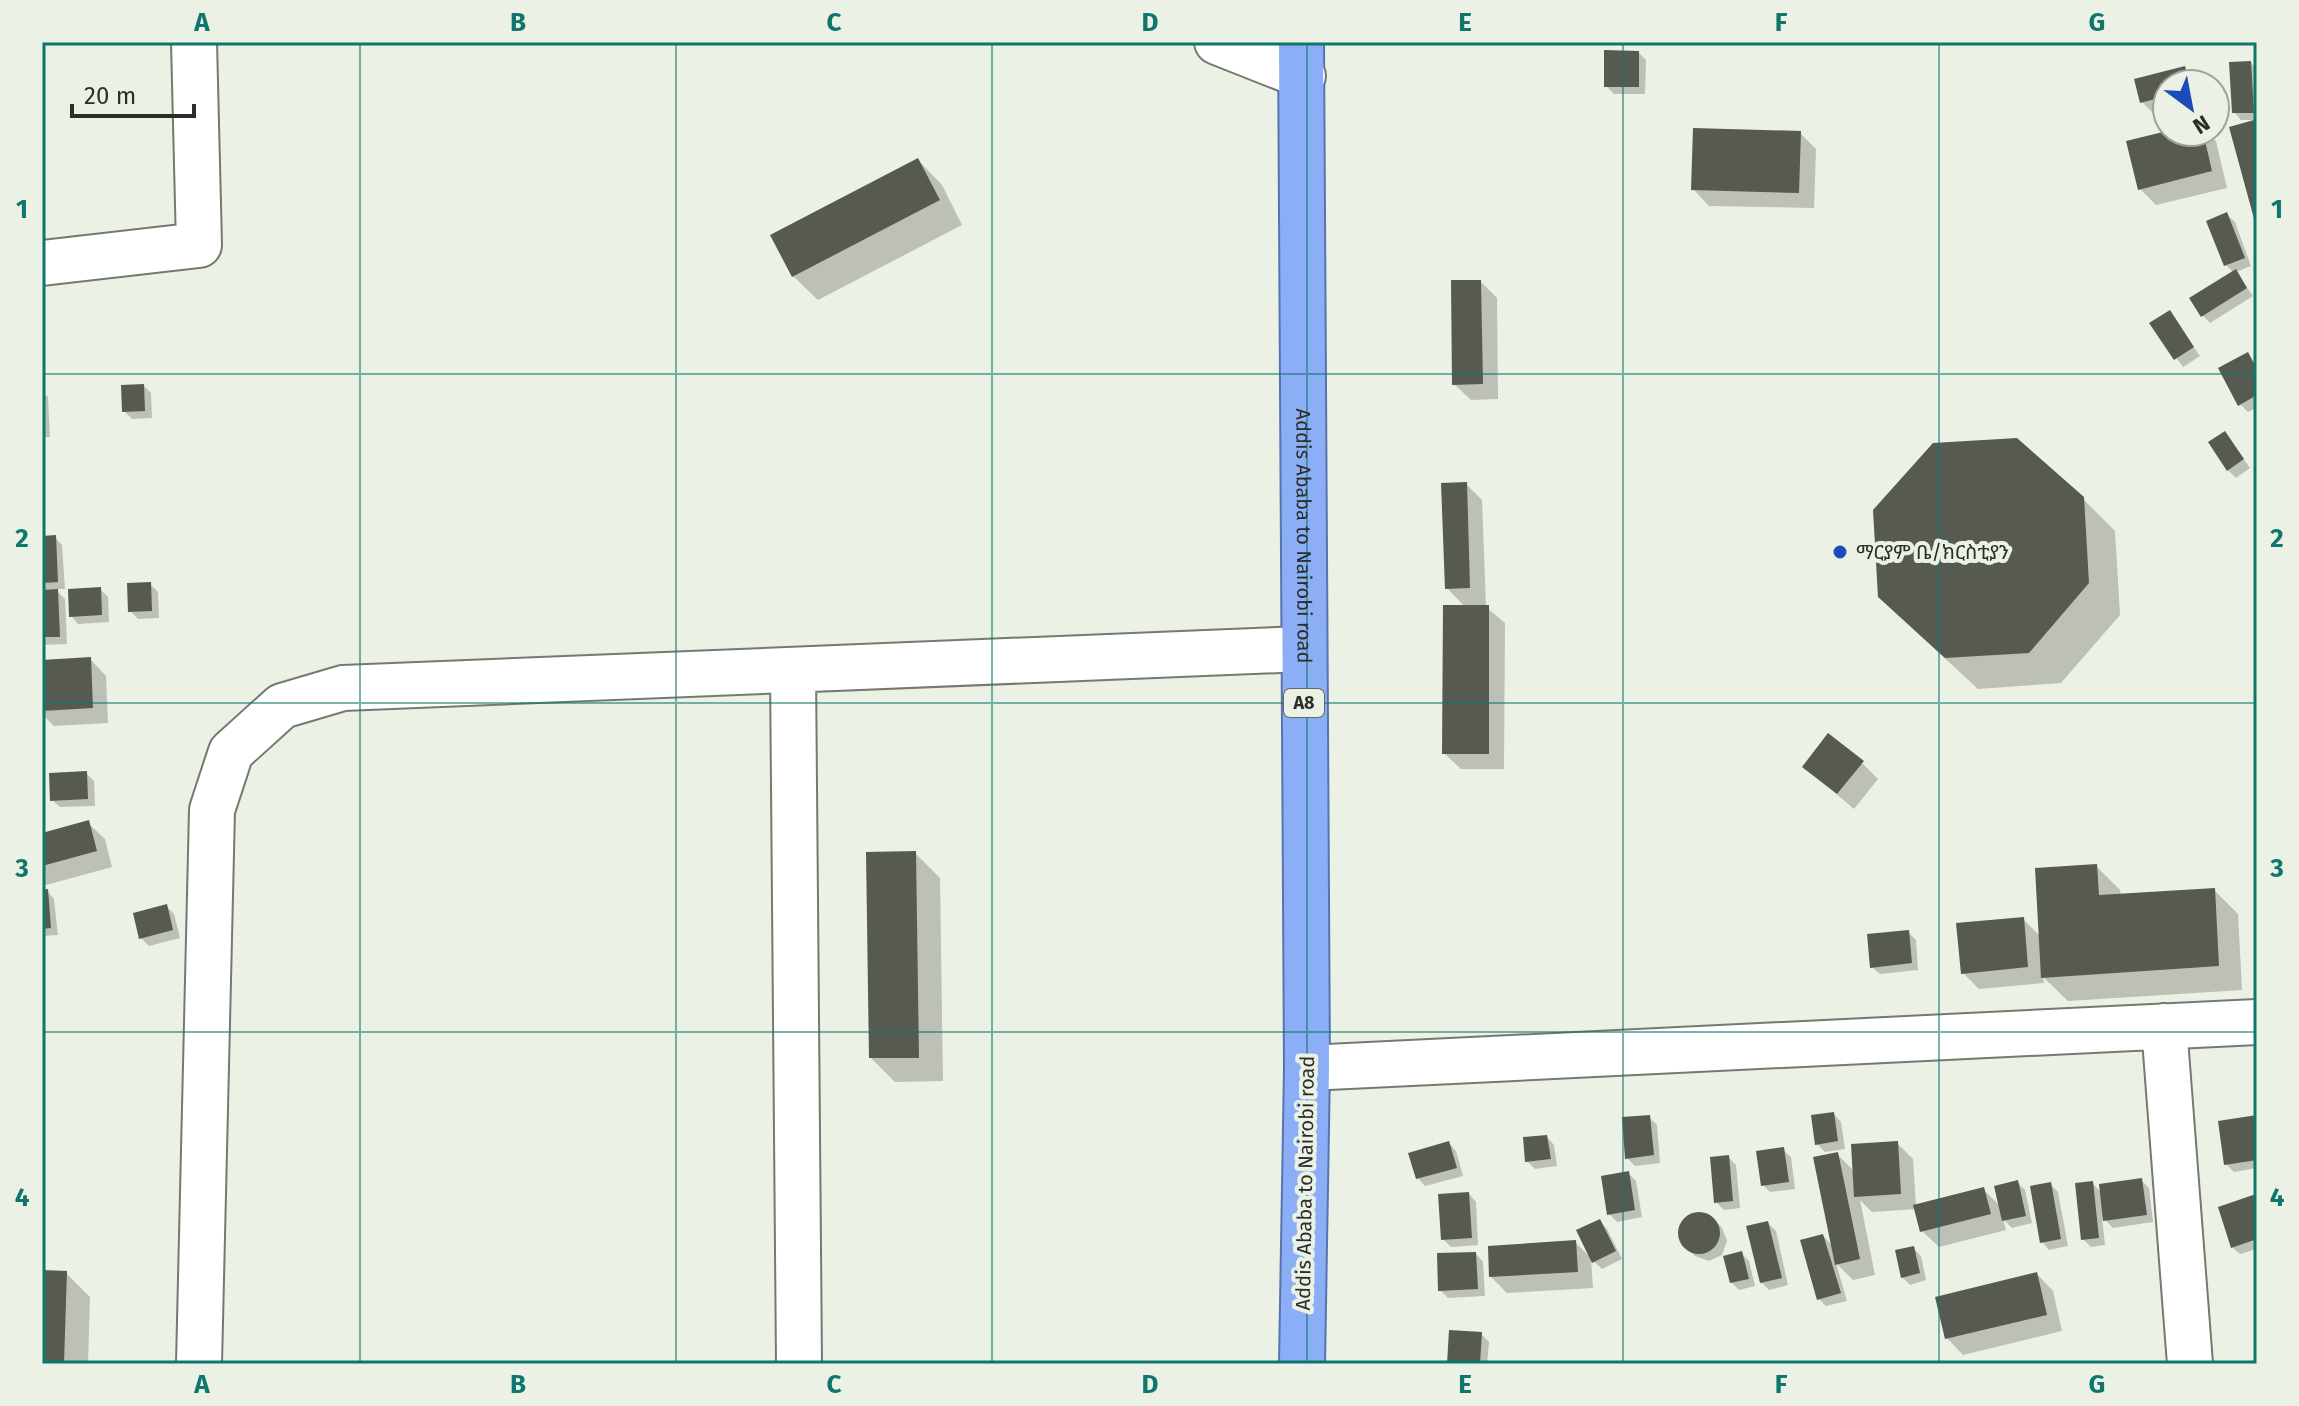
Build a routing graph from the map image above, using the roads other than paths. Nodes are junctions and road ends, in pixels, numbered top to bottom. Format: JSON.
{"nodes":[{"id":1,"x":194,"y":42,"type":"edge"},
{"id":2,"x":1217,"y":42,"type":"edge"},
{"id":3,"x":1302,"y":59,"type":"edge"},
{"id":4,"x":42,"y":263,"type":"edge"},
{"id":5,"x":1304,"y":649,"type":"junction"},
{"id":6,"x":793,"y":670,"type":"junction"},
{"id":7,"x":2257,"y":1022,"type":"edge"},
{"id":8,"x":2164,"y":1026,"type":"junction"},
{"id":9,"x":1307,"y":1068,"type":"junction"},
{"id":10,"x":199,"y":1364,"type":"edge"},
{"id":11,"x":799,"y":1364,"type":"edge"},
{"id":12,"x":1302,"y":1364,"type":"edge"},
{"id":13,"x":2190,"y":1364,"type":"edge"}],
"edges":[{"from":1,"to":4,"type":"street"},
{"from":2,"to":3,"type":"street"},
{"from":3,"to":5,"type":"highway","name":"Addis Ababa to Nairobi road","number":"A8"},
{"from":5,"to":6,"type":"street"},
{"from":5,"to":9,"type":"highway","name":"Addis Ababa to Nairobi road","number":"A8"},
{"from":6,"to":10,"type":"street"},
{"from":6,"to":11,"type":"street"},
{"from":7,"to":8,"type":"street"},
{"from":8,"to":9,"type":"street"},
{"from":8,"to":13,"type":"street"},
{"from":9,"to":12,"type":"highway","name":"Addis Ababa to Nairobi road","number":"A8"}]}
